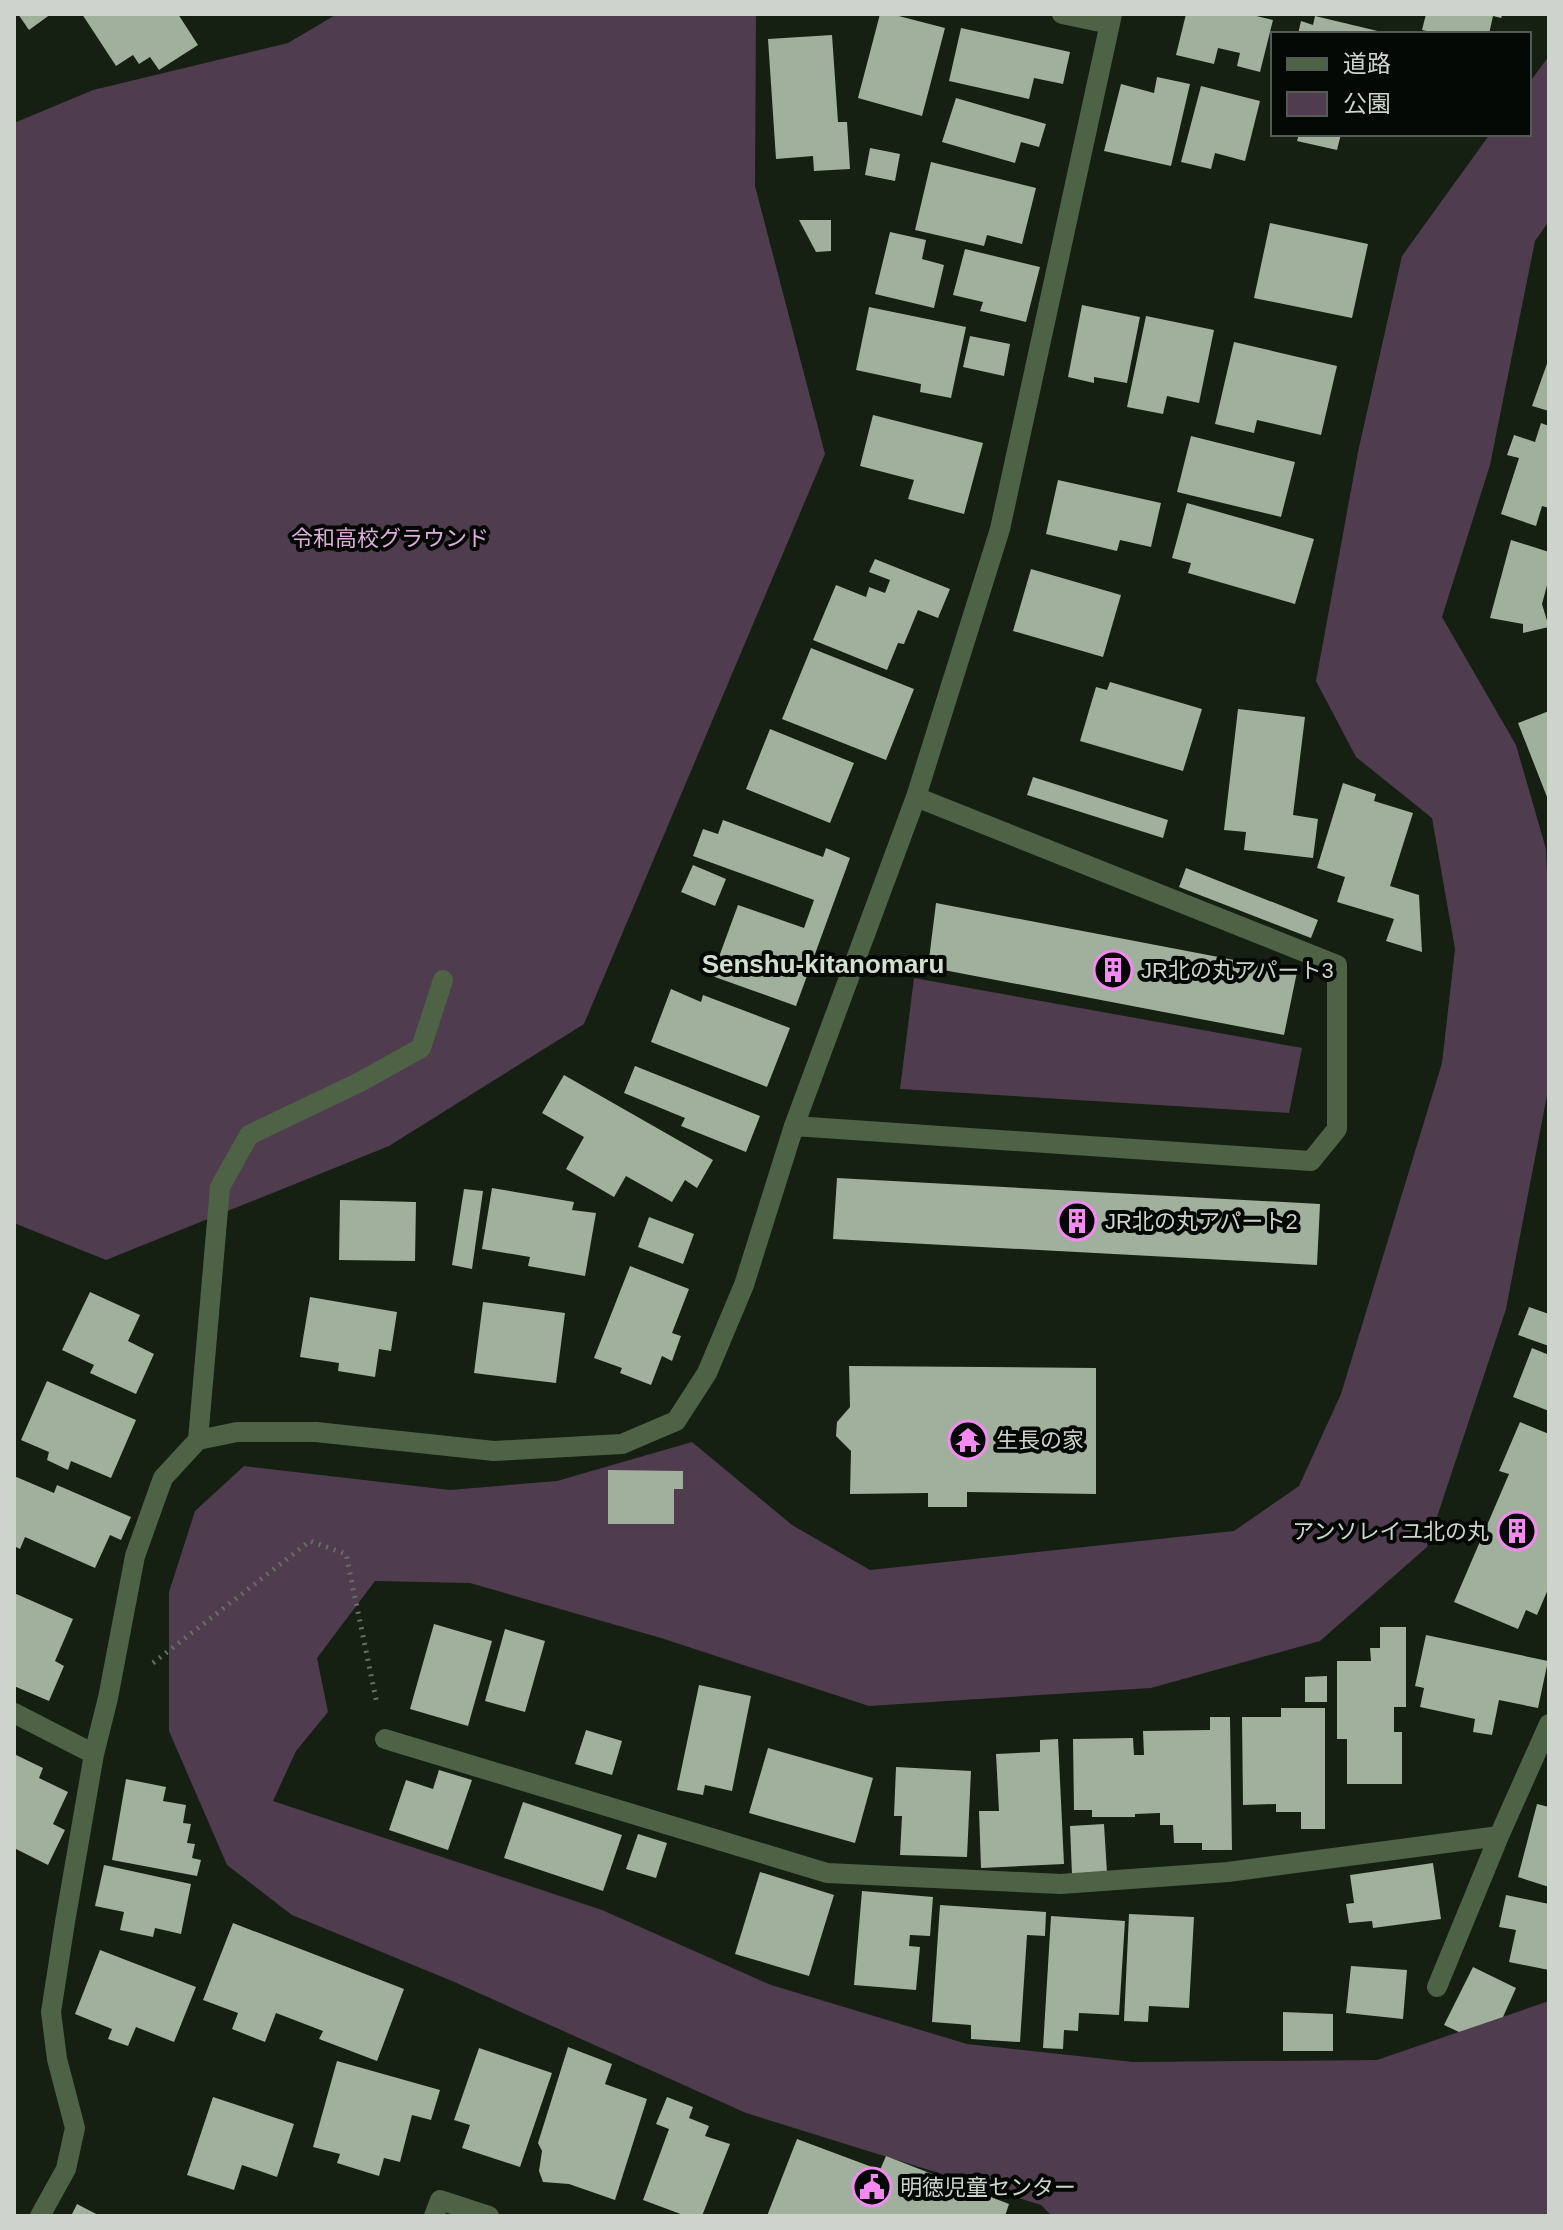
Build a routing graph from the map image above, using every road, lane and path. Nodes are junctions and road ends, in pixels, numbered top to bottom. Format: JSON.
{"nodes":[{"id":1,"x":1062,"y":14,"type":"edge"},
{"id":2,"x":1111,"y":19,"type":"edge"},
{"id":3,"x":916,"y":797,"type":"junction"},
{"id":4,"x":443,"y":980,"type":"dead end"},
{"id":5,"x":794,"y":1126,"type":"junction"},
{"id":6,"x":198,"y":1440,"type":"junction"},
{"id":7,"x":108,"y":1698,"type":"junction"},
{"id":8,"x":14,"y":1713,"type":"edge"},
{"id":9,"x":1549,"y":1724,"type":"edge"},
{"id":10,"x":385,"y":1739,"type":"joint"},
{"id":11,"x":94,"y":1754,"type":"junction"},
{"id":12,"x":1499,"y":1836,"type":"junction"},
{"id":13,"x":1437,"y":1987,"type":"dead end"},
{"id":14,"x":40,"y":2216,"type":"edge"},
{"id":15,"x":434,"y":2216,"type":"edge"},
{"id":16,"x":489,"y":2216,"type":"edge"}],
"edges":[{"from":1,"to":2,"type":"street"},
{"from":2,"to":3,"type":"street"},
{"from":3,"to":5,"type":"street"},
{"from":3,"to":5,"type":"street"},
{"from":4,"to":6,"type":"street"},
{"from":5,"to":6,"type":"street"},
{"from":6,"to":7,"type":"street"},
{"from":7,"to":10,"type":"path"},
{"from":7,"to":11,"type":"street"},
{"from":8,"to":11,"type":"street"},
{"from":9,"to":12,"type":"street"},
{"from":10,"to":12,"type":"street"},
{"from":11,"to":14,"type":"street"},
{"from":12,"to":13,"type":"street"},
{"from":15,"to":16,"type":"street"}]}
